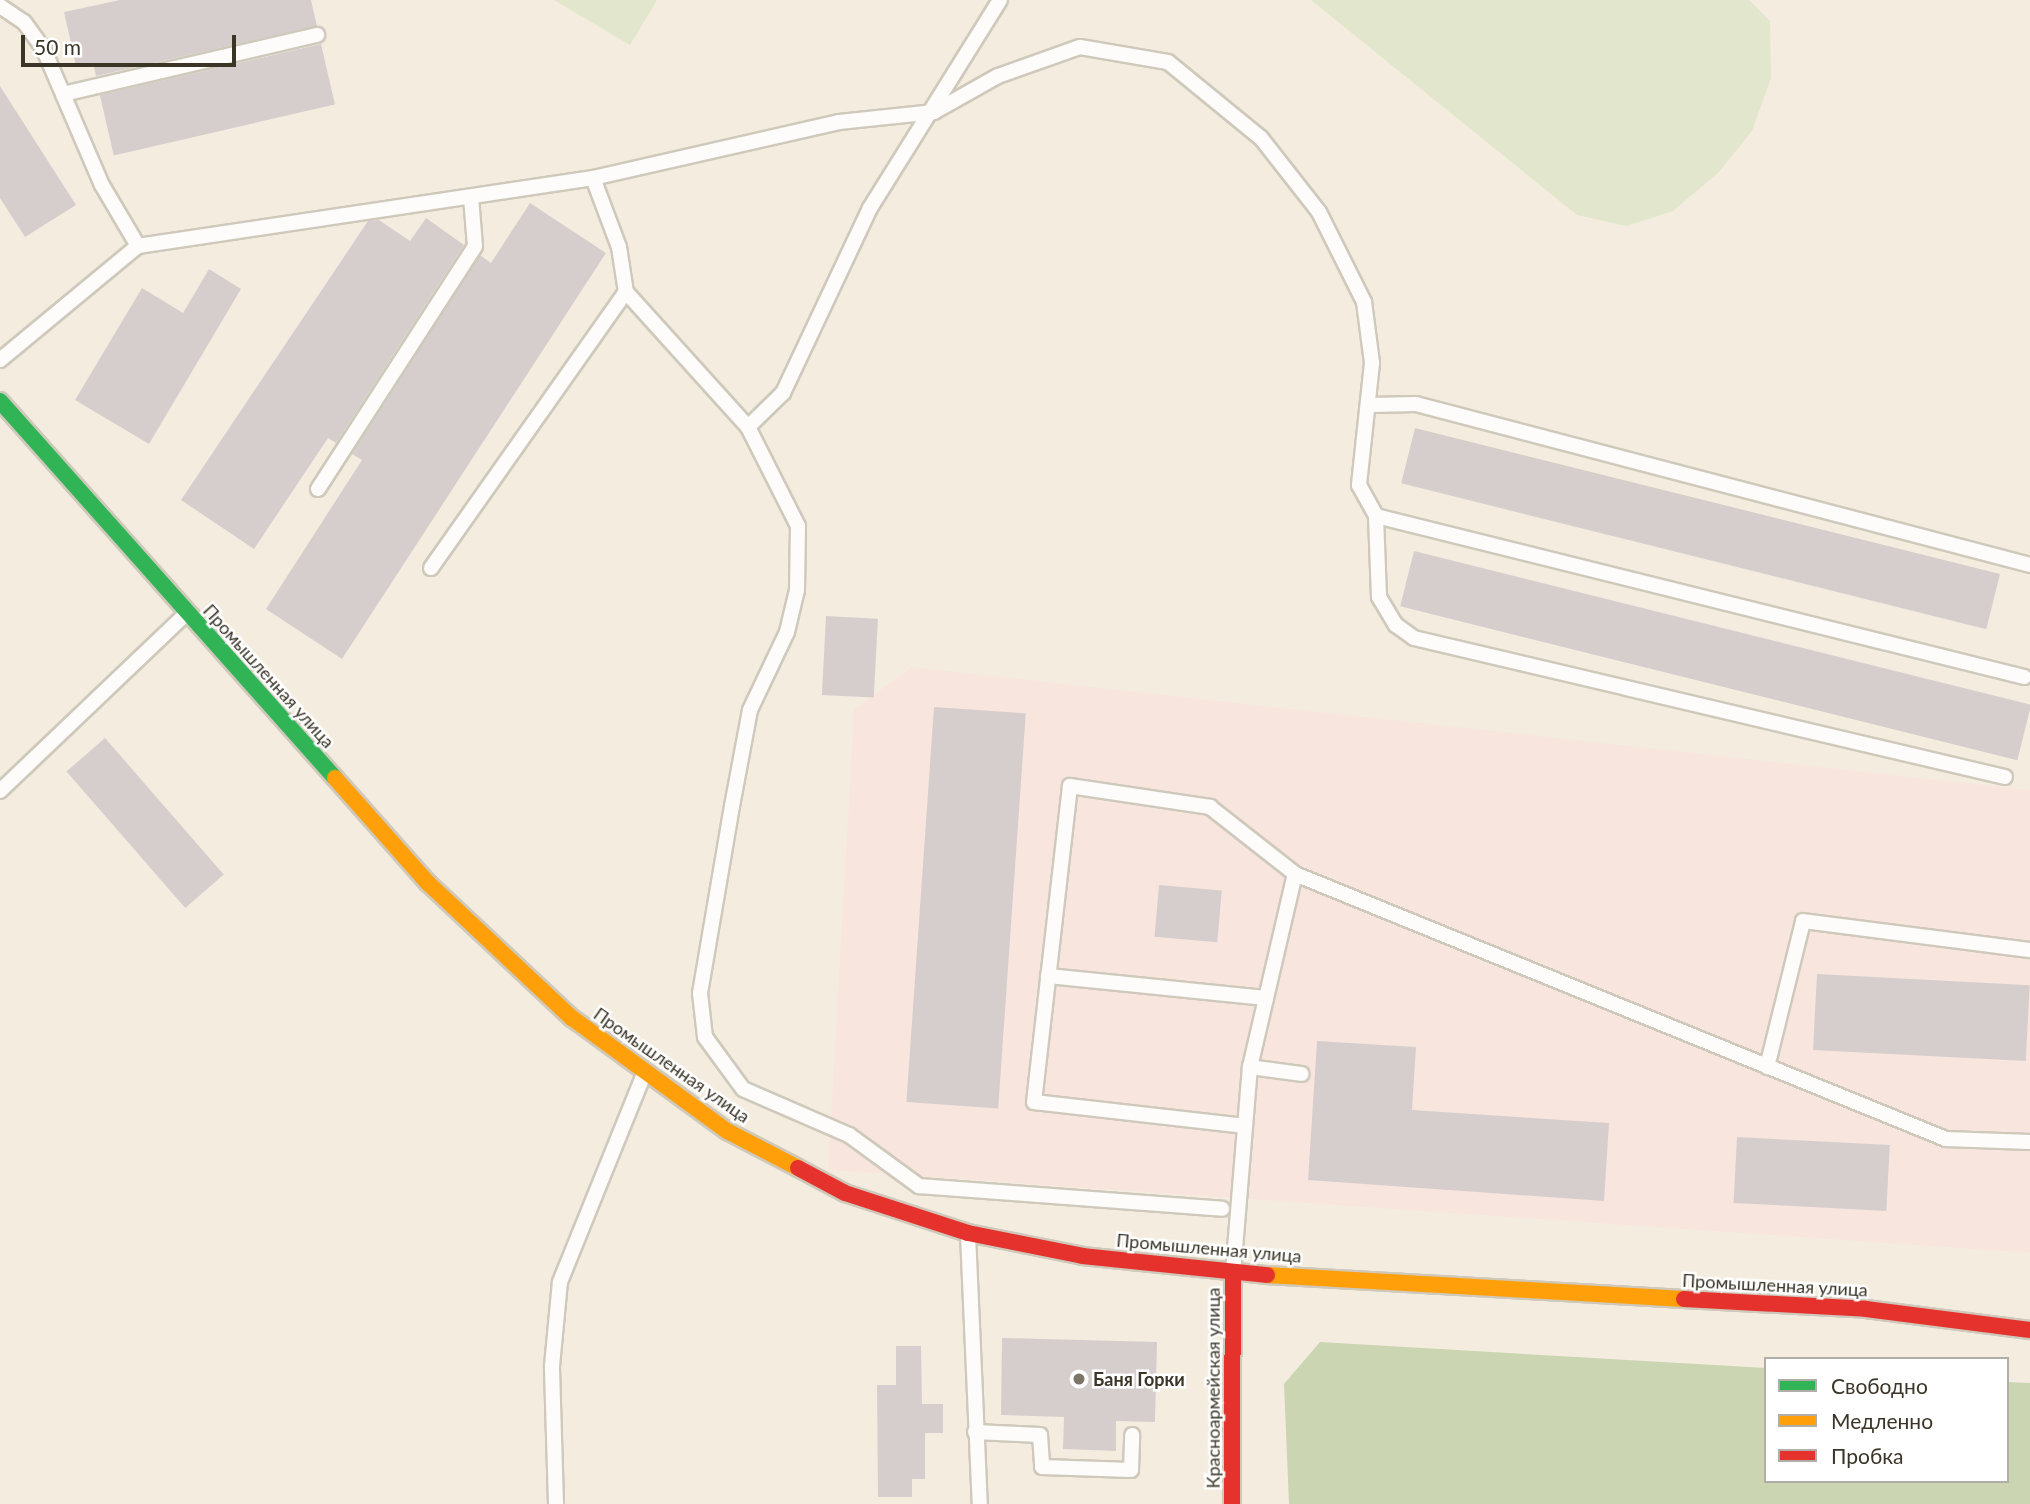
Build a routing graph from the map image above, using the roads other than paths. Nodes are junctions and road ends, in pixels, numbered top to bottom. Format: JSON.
{"nodes":[{"id":1,"x":1000,"y":0,"type":"edge"},
{"id":2,"x":0,"y":6,"type":"edge"},
{"id":3,"x":317,"y":35,"type":"dead end"},
{"id":4,"x":63,"y":94,"type":"junction"},
{"id":5,"x":934,"y":112,"type":"junction"},
{"id":6,"x":593,"y":178,"type":"junction"},
{"id":7,"x":471,"y":197,"type":"junction"},
{"id":8,"x":138,"y":246,"type":"junction"},
{"id":9,"x":626,"y":292,"type":"junction"},
{"id":10,"x":0,"y":360,"type":"edge"},
{"id":11,"x":0,"y":401,"type":"edge"},
{"id":12,"x":1371,"y":405,"type":"junction"},
{"id":13,"x":748,"y":427,"type":"junction"},
{"id":14,"x":318,"y":489,"type":"dead end"},
{"id":15,"x":1376,"y":516,"type":"junction"},
{"id":16,"x":2030,"y":565,"type":"edge"},
{"id":17,"x":431,"y":568,"type":"dead end"},
{"id":18,"x":187,"y":613,"type":"junction"},
{"id":19,"x":2024,"y":677,"type":"dead end"},
{"id":20,"x":2006,"y":777,"type":"dead end"},
{"id":21,"x":0,"y":791,"type":"edge"},
{"id":22,"x":1295,"y":874,"type":"junction"},
{"id":23,"x":2030,"y":950,"type":"edge"},
{"id":24,"x":1048,"y":976,"type":"junction"},
{"id":25,"x":1266,"y":998,"type":"junction"},
{"id":26,"x":1250,"y":1067,"type":"junction"},
{"id":27,"x":1767,"y":1067,"type":"junction"},
{"id":28,"x":644,"y":1073,"type":"junction"},
{"id":29,"x":1302,"y":1074,"type":"dead end"},
{"id":30,"x":1245,"y":1126,"type":"junction"},
{"id":31,"x":2030,"y":1142,"type":"edge"},
{"id":32,"x":1222,"y":1209,"type":"dead end"},
{"id":33,"x":968,"y":1233,"type":"junction"},
{"id":34,"x":1233,"y":1273,"type":"junction"},
{"id":35,"x":2030,"y":1330,"type":"edge"},
{"id":36,"x":975,"y":1432,"type":"junction"},
{"id":37,"x":1132,"y":1435,"type":"dead end"},
{"id":38,"x":556,"y":1504,"type":"edge"},
{"id":39,"x":980,"y":1504,"type":"edge"},
{"id":40,"x":1232,"y":1504,"type":"edge"}],
"edges":[{"from":1,"to":5,"type":"lane"},
{"from":2,"to":4,"type":"lane"},
{"from":3,"to":4,"type":"lane"},
{"from":4,"to":8,"type":"lane"},
{"from":5,"to":6,"type":"lane"},
{"from":5,"to":12,"type":"lane"},
{"from":5,"to":13,"type":"lane"},
{"from":6,"to":7,"type":"lane"},
{"from":6,"to":9,"type":"lane"},
{"from":7,"to":8,"type":"lane"},
{"from":7,"to":14,"type":"lane"},
{"from":8,"to":10,"type":"lane"},
{"from":9,"to":13,"type":"lane"},
{"from":9,"to":17,"type":"lane"},
{"from":11,"to":18,"type":"main road","name":"Промышленная улица"},
{"from":12,"to":15,"type":"lane"},
{"from":12,"to":16,"type":"lane"},
{"from":13,"to":32,"type":"lane"},
{"from":15,"to":19,"type":"lane"},
{"from":15,"to":20,"type":"lane"},
{"from":18,"to":21,"type":"lane"},
{"from":18,"to":28,"type":"main road","name":"Промышленная улица"},
{"from":22,"to":24,"type":"lane"},
{"from":22,"to":25,"type":"lane"},
{"from":22,"to":27,"type":"lane"},
{"from":23,"to":27,"type":"lane"},
{"from":24,"to":25,"type":"lane"},
{"from":24,"to":30,"type":"lane"},
{"from":25,"to":26,"type":"lane"},
{"from":26,"to":29,"type":"lane"},
{"from":26,"to":30,"type":"lane"},
{"from":27,"to":31,"type":"lane"},
{"from":28,"to":33,"type":"main road","name":"Промышленная улица"},
{"from":28,"to":38,"type":"lane"},
{"from":30,"to":34,"type":"lane"},
{"from":33,"to":34,"type":"main road","name":"Промышленная улица"},
{"from":33,"to":36,"type":"lane"},
{"from":34,"to":35,"type":"main road","name":"Промышленная улица"},
{"from":34,"to":40,"type":"main road","name":"Красноармейская улица"},
{"from":36,"to":37,"type":"lane"},
{"from":36,"to":39,"type":"lane"}]}
